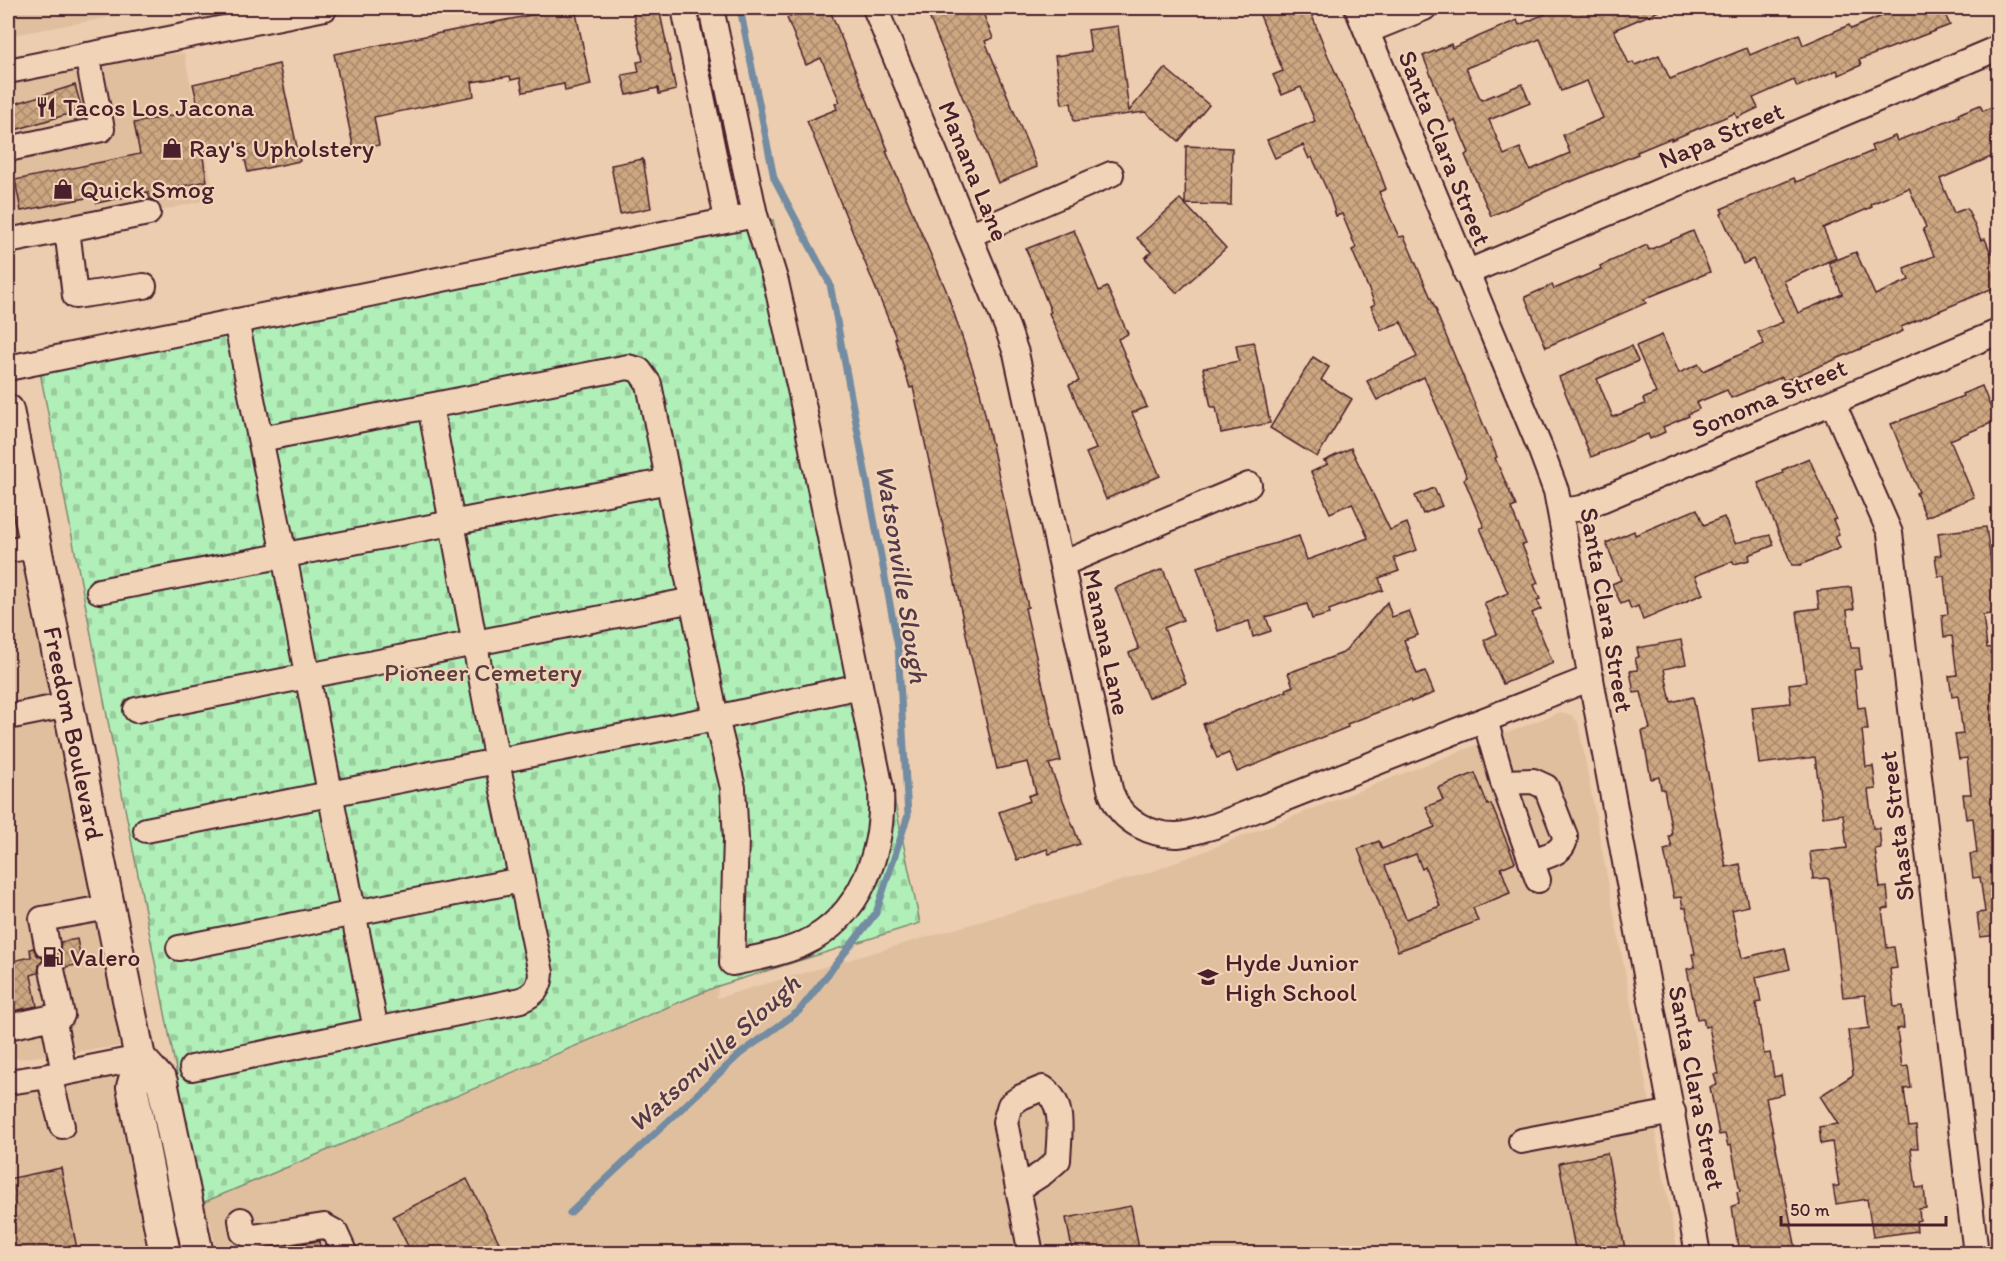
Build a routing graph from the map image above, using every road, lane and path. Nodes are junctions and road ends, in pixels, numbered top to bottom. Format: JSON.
{"nodes":[{"id":1,"x":325,"y":8,"type":"edge"},
{"id":2,"x":684,"y":8,"type":"edge"},
{"id":3,"x":711,"y":8,"type":"edge"},
{"id":4,"x":875,"y":8,"type":"edge"},
{"id":5,"x":1357,"y":8,"type":"edge"},
{"id":6,"x":1424,"y":8,"type":"edge"},
{"id":7,"x":293,"y":11,"type":"edge"},
{"id":8,"x":1367,"y":31,"type":"junction"},
{"id":9,"x":1998,"y":48,"type":"edge"},
{"id":10,"x":87,"y":55,"type":"junction"},
{"id":11,"x":8,"y":71,"type":"edge"},
{"id":12,"x":8,"y":149,"type":"edge"},
{"id":13,"x":1111,"y":174,"type":"dead end"},
{"id":14,"x":148,"y":213,"type":"dead end"},
{"id":15,"x":755,"y":215,"type":"junction"},
{"id":16,"x":727,"y":219,"type":"junction"},
{"id":17,"x":67,"y":229,"type":"junction"},
{"id":18,"x":969,"y":235,"type":"junction"},
{"id":19,"x":8,"y":241,"type":"edge"},
{"id":20,"x":1466,"y":273,"type":"junction"},
{"id":21,"x":144,"y":286,"type":"dead end"},
{"id":22,"x":236,"y":321,"type":"junction"},
{"id":23,"x":1998,"y":332,"type":"edge"},
{"id":24,"x":8,"y":368,"type":"edge"},
{"id":25,"x":1833,"y":403,"type":"junction"},
{"id":26,"x":430,"y":406,"type":"junction"},
{"id":27,"x":8,"y":410,"type":"edge"},
{"id":28,"x":261,"y":439,"type":"junction"},
{"id":29,"x":15,"y":478,"type":"edge"},
{"id":30,"x":669,"y":481,"type":"junction"},
{"id":31,"x":1249,"y":485,"type":"dead end"},
{"id":32,"x":1561,"y":511,"type":"junction"},
{"id":33,"x":452,"y":523,"type":"junction"},
{"id":34,"x":22,"y":548,"type":"edge"},
{"id":35,"x":284,"y":555,"type":"junction"},
{"id":36,"x":1062,"y":564,"type":"junction"},
{"id":37,"x":99,"y":591,"type":"dead end"},
{"id":38,"x":693,"y":600,"type":"junction"},
{"id":39,"x":475,"y":642,"type":"junction"},
{"id":40,"x":308,"y":676,"type":"junction"},
{"id":41,"x":1591,"y":678,"type":"junction"},
{"id":42,"x":860,"y":686,"type":"junction"},
{"id":43,"x":68,"y":705,"type":"junction"},
{"id":44,"x":136,"y":710,"type":"dead end"},
{"id":45,"x":8,"y":717,"type":"edge"},
{"id":46,"x":716,"y":718,"type":"junction"},
{"id":47,"x":1485,"y":720,"type":"junction"},
{"id":48,"x":498,"y":762,"type":"junction"},
{"id":49,"x":1503,"y":782,"type":"junction"},
{"id":50,"x":330,"y":795,"type":"junction"},
{"id":51,"x":147,"y":830,"type":"dead end"},
{"id":52,"x":521,"y":880,"type":"junction"},
{"id":53,"x":109,"y":907,"type":"junction"},
{"id":54,"x":354,"y":912,"type":"junction"},
{"id":55,"x":47,"y":945,"type":"dead end"},
{"id":56,"x":179,"y":948,"type":"dead end"},
{"id":57,"x":52,"y":970,"type":"dead end"},
{"id":58,"x":53,"y":1017,"type":"junction"},
{"id":59,"x":8,"y":1027,"type":"edge"},
{"id":60,"x":376,"y":1030,"type":"junction"},
{"id":61,"x":140,"y":1058,"type":"junction"},
{"id":62,"x":192,"y":1068,"type":"dead end"},
{"id":63,"x":57,"y":1074,"type":"junction"},
{"id":64,"x":8,"y":1082,"type":"edge"},
{"id":65,"x":1673,"y":1112,"type":"junction"},
{"id":66,"x":62,"y":1126,"type":"dead end"},
{"id":67,"x":1521,"y":1141,"type":"dead end"},
{"id":68,"x":1018,"y":1189,"type":"dead end"},
{"id":69,"x":241,"y":1220,"type":"dead end"},
{"id":70,"x":165,"y":1254,"type":"edge"},
{"id":71,"x":198,"y":1254,"type":"edge"},
{"id":72,"x":345,"y":1254,"type":"edge"},
{"id":73,"x":1031,"y":1254,"type":"edge"},
{"id":74,"x":1698,"y":1254,"type":"edge"},
{"id":75,"x":1976,"y":1254,"type":"edge"}],
"edges":[{"from":1,"to":7,"type":"street"},
{"from":2,"to":16,"type":"street"},
{"from":3,"to":15,"type":"street"},
{"from":4,"to":18,"type":"street","name":"Manana Lane"},
{"from":5,"to":8,"type":"street","name":"Santa Clara Street"},
{"from":6,"to":8,"type":"street"},
{"from":7,"to":10,"type":"street"},
{"from":8,"to":20,"type":"street","name":"Santa Clara Street"},
{"from":9,"to":20,"type":"street","name":"Napa Street"},
{"from":10,"to":11,"type":"street"},
{"from":10,"to":12,"type":"street"},
{"from":13,"to":18,"type":"street"},
{"from":14,"to":17,"type":"street"},
{"from":15,"to":16,"type":"street"},
{"from":15,"to":42,"type":"street"},
{"from":16,"to":22,"type":"street"},
{"from":17,"to":19,"type":"street"},
{"from":17,"to":21,"type":"street"},
{"from":18,"to":36,"type":"street","name":"Manana Lane"},
{"from":20,"to":32,"type":"street","name":"Santa Clara Street"},
{"from":22,"to":24,"type":"street"},
{"from":22,"to":28,"type":"street"},
{"from":23,"to":25,"type":"street","name":"Sonoma Street"},
{"from":25,"to":32,"type":"street","name":"Sonoma Street"},
{"from":25,"to":75,"type":"street","name":"Shasta Street"},
{"from":26,"to":28,"type":"street"},
{"from":26,"to":30,"type":"street"},
{"from":26,"to":33,"type":"street"},
{"from":27,"to":29,"type":"main road","name":"Freedom Boulevard"},
{"from":28,"to":35,"type":"street"},
{"from":29,"to":34,"type":"main road","name":"Freedom Boulevard"},
{"from":30,"to":33,"type":"street"},
{"from":30,"to":38,"type":"street"},
{"from":31,"to":36,"type":"street"},
{"from":32,"to":41,"type":"street","name":"Santa Clara Street"},
{"from":33,"to":35,"type":"street"},
{"from":33,"to":39,"type":"street"},
{"from":34,"to":43,"type":"main road","name":"Freedom Boulevard"},
{"from":35,"to":37,"type":"street"},
{"from":35,"to":40,"type":"street"},
{"from":36,"to":47,"type":"street","name":"Manana Lane"},
{"from":38,"to":39,"type":"street"},
{"from":38,"to":46,"type":"street"},
{"from":39,"to":40,"type":"street"},
{"from":39,"to":48,"type":"street"},
{"from":40,"to":44,"type":"street"},
{"from":40,"to":50,"type":"street"},
{"from":41,"to":47,"type":"street","name":"Manana Lane"},
{"from":41,"to":65,"type":"street","name":"Santa Clara Street"},
{"from":42,"to":46,"type":"street"},
{"from":42,"to":46,"type":"street"},
{"from":43,"to":45,"type":"street"},
{"from":43,"to":53,"type":"main road","name":"Freedom Boulevard"},
{"from":46,"to":48,"type":"street"},
{"from":47,"to":49,"type":"street"},
{"from":48,"to":50,"type":"street"},
{"from":48,"to":52,"type":"street"},
{"from":49,"to":49,"type":"street"},
{"from":50,"to":51,"type":"street"},
{"from":50,"to":54,"type":"street"},
{"from":52,"to":54,"type":"street"},
{"from":52,"to":60,"type":"street"},
{"from":53,"to":55,"type":"street"},
{"from":53,"to":61,"type":"main road","name":"Freedom Boulevard"},
{"from":54,"to":56,"type":"street"},
{"from":54,"to":60,"type":"street"},
{"from":57,"to":58,"type":"street"},
{"from":58,"to":59,"type":"street"},
{"from":58,"to":63,"type":"street"},
{"from":60,"to":62,"type":"street"},
{"from":61,"to":63,"type":"street"},
{"from":61,"to":70,"type":"main road","name":"Freedom Boulevard"},
{"from":61,"to":71,"type":"main road"},
{"from":63,"to":64,"type":"street"},
{"from":63,"to":66,"type":"street"},
{"from":65,"to":67,"type":"street"},
{"from":65,"to":74,"type":"street","name":"Santa Clara Street"},
{"from":68,"to":73,"type":"street"},
{"from":69,"to":72,"type":"street"}]}
